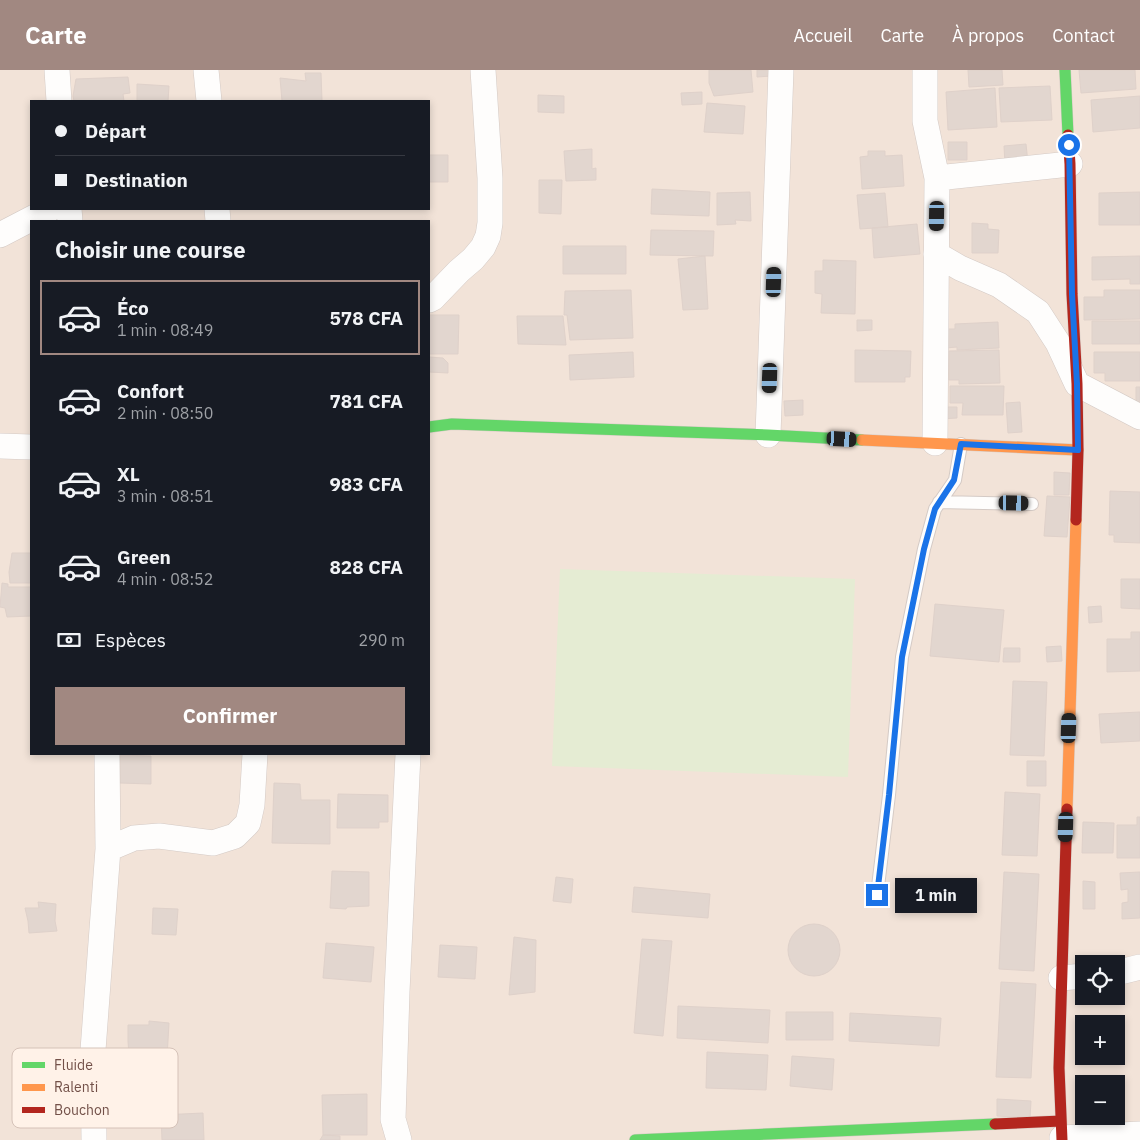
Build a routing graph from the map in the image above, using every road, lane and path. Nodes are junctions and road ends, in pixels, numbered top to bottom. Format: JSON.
{"nodes":[{"id":1,"x":57,"y":70,"type":"edge"},
{"id":2,"x":206,"y":70,"type":"edge"},
{"id":3,"x":483,"y":70,"type":"edge"},
{"id":4,"x":781,"y":70,"type":"edge"},
{"id":5,"x":925,"y":70,"type":"edge"},
{"id":6,"x":1065,"y":70,"type":"edge"},
{"id":7,"x":59,"y":100,"type":"edge"},
{"id":8,"x":209,"y":100,"type":"edge"},
{"id":9,"x":1070,"y":164,"type":"junction"},
{"id":10,"x":937,"y":178,"type":"junction"},
{"id":11,"x":48,"y":210,"type":"edge"},
{"id":12,"x":0,"y":235,"type":"edge"},
{"id":13,"x":936,"y":254,"type":"junction"},
{"id":14,"x":430,"y":300,"type":"edge"},
{"id":15,"x":1077,"y":384,"type":"junction"},
{"id":16,"x":1140,"y":417,"type":"edge"},
{"id":17,"x":430,"y":427,"type":"edge"},
{"id":18,"x":768,"y":435,"type":"junction"},
{"id":19,"x":935,"y":443,"type":"junction"},
{"id":20,"x":961,"y":444,"type":"junction"},
{"id":21,"x":0,"y":446,"type":"edge"},
{"id":22,"x":30,"y":447,"type":"edge"},
{"id":23,"x":1078,"y":450,"type":"junction"},
{"id":24,"x":939,"y":502,"type":"junction"},
{"id":25,"x":1032,"y":504,"type":"dead end"},
{"id":26,"x":107,"y":755,"type":"edge"},
{"id":27,"x":255,"y":755,"type":"edge"},
{"id":28,"x":408,"y":755,"type":"edge"},
{"id":29,"x":108,"y":849,"type":"junction"},
{"id":30,"x":877,"y":895,"type":"dead end"},
{"id":31,"x":1140,"y":967,"type":"edge"},
{"id":32,"x":1125,"y":971,"type":"edge"},
{"id":33,"x":1072,"y":977,"type":"edge"},
{"id":34,"x":93,"y":1048,"type":"edge"},
{"id":35,"x":1062,"y":1133,"type":"edge"},
{"id":36,"x":1140,"y":1134,"type":"edge"},
{"id":37,"x":399,"y":1140,"type":"edge"},
{"id":38,"x":635,"y":1140,"type":"edge"}],
"edges":[{"from":1,"to":7,"type":"street"},
{"from":2,"to":8,"type":"street"},
{"from":3,"to":14,"type":"street"},
{"from":4,"to":18,"type":"street"},
{"from":5,"to":10,"type":"street"},
{"from":6,"to":9,"type":"street"},
{"from":9,"to":10,"type":"street"},
{"from":9,"to":15,"type":"street"},
{"from":10,"to":13,"type":"street"},
{"from":11,"to":12,"type":"street"},
{"from":13,"to":15,"type":"street"},
{"from":13,"to":19,"type":"street"},
{"from":15,"to":16,"type":"street"},
{"from":15,"to":23,"type":"street"},
{"from":17,"to":18,"type":"street"},
{"from":18,"to":19,"type":"street"},
{"from":19,"to":20,"type":"street"},
{"from":20,"to":23,"type":"street"},
{"from":20,"to":24,"type":"lane"},
{"from":21,"to":22,"type":"street"},
{"from":23,"to":33,"type":"street"},
{"from":24,"to":25,"type":"lane"},
{"from":24,"to":30,"type":"lane"},
{"from":26,"to":29,"type":"street"},
{"from":27,"to":29,"type":"street"},
{"from":28,"to":37,"type":"street"},
{"from":29,"to":34,"type":"street"},
{"from":31,"to":32,"type":"street"},
{"from":33,"to":35,"type":"street"},
{"from":35,"to":36,"type":"street"},
{"from":35,"to":38,"type":"street"}]}
